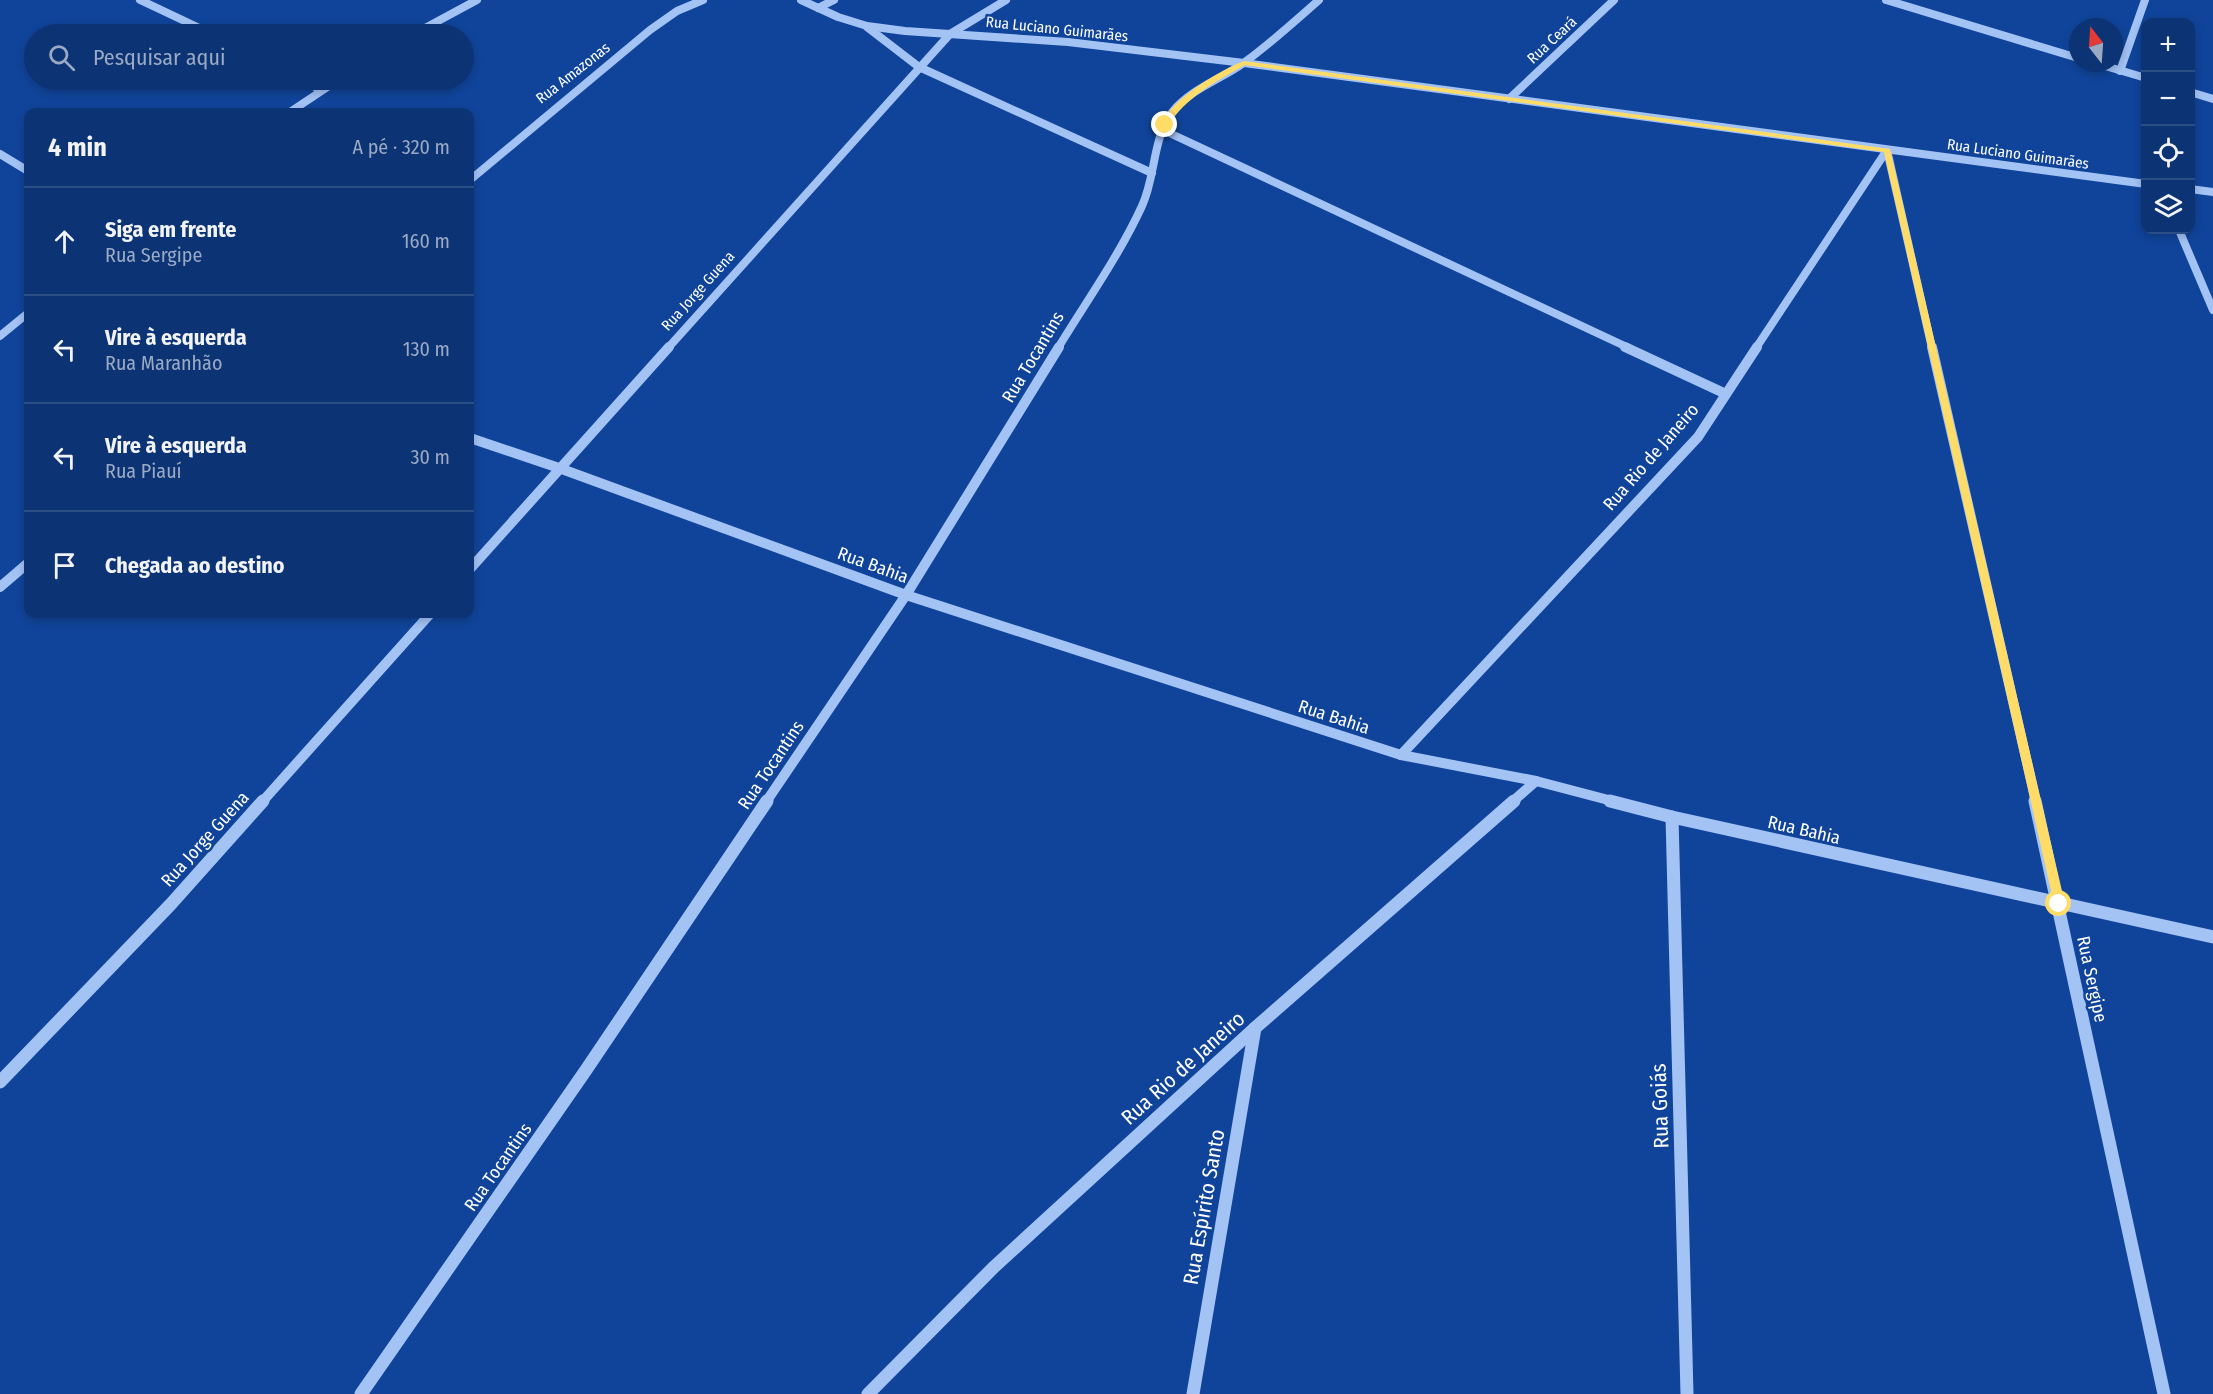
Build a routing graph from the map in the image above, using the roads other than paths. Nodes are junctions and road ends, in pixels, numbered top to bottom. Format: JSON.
{"nodes":[{"id":1,"x":140,"y":0,"type":"edge"},
{"id":2,"x":477,"y":0,"type":"edge"},
{"id":3,"x":703,"y":0,"type":"edge"},
{"id":4,"x":801,"y":0,"type":"edge"},
{"id":5,"x":834,"y":0,"type":"edge"},
{"id":6,"x":1006,"y":0,"type":"edge"},
{"id":7,"x":1319,"y":0,"type":"edge"},
{"id":8,"x":1614,"y":0,"type":"edge"},
{"id":9,"x":1886,"y":0,"type":"edge"},
{"id":10,"x":2145,"y":0,"type":"edge"},
{"id":11,"x":818,"y":8,"type":"junction"},
{"id":12,"x":191,"y":24,"type":"edge"},
{"id":13,"x":433,"y":24,"type":"edge"},
{"id":14,"x":867,"y":26,"type":"junction"},
{"id":15,"x":950,"y":34,"type":"junction"},
{"id":16,"x":2069,"y":55,"type":"edge"},
{"id":17,"x":2123,"y":62,"type":"edge"},
{"id":18,"x":1244,"y":63,"type":"junction"},
{"id":19,"x":919,"y":67,"type":"junction"},
{"id":20,"x":2123,"y":71,"type":"edge"},
{"id":21,"x":2141,"y":77,"type":"edge"},
{"id":22,"x":321,"y":90,"type":"edge"},
{"id":23,"x":2195,"y":94,"type":"edge"},
{"id":24,"x":1509,"y":99,"type":"junction"},
{"id":25,"x":2213,"y":99,"type":"edge"},
{"id":26,"x":296,"y":108,"type":"edge"},
{"id":27,"x":1163,"y":130,"type":"junction"},
{"id":28,"x":1887,"y":150,"type":"junction"},
{"id":29,"x":0,"y":154,"type":"edge"},
{"id":30,"x":24,"y":169,"type":"edge"},
{"id":31,"x":1152,"y":173,"type":"junction"},
{"id":32,"x":474,"y":176,"type":"edge"},
{"id":33,"x":2141,"y":183,"type":"edge"},
{"id":34,"x":2195,"y":190,"type":"edge"},
{"id":35,"x":2213,"y":192,"type":"edge"},
{"id":36,"x":2181,"y":234,"type":"edge"},
{"id":37,"x":2213,"y":310,"type":"edge"},
{"id":38,"x":24,"y":316,"type":"edge"},
{"id":39,"x":0,"y":336,"type":"edge"},
{"id":40,"x":1726,"y":394,"type":"junction"},
{"id":41,"x":474,"y":439,"type":"edge"},
{"id":42,"x":559,"y":468,"type":"junction"},
{"id":43,"x":474,"y":564,"type":"edge"},
{"id":44,"x":24,"y":566,"type":"edge"},
{"id":45,"x":0,"y":587,"type":"edge"},
{"id":46,"x":906,"y":594,"type":"junction"},
{"id":47,"x":426,"y":618,"type":"edge"},
{"id":48,"x":1401,"y":755,"type":"junction"},
{"id":49,"x":1536,"y":781,"type":"junction"},
{"id":50,"x":1672,"y":817,"type":"junction"},
{"id":51,"x":2059,"y":904,"type":"junction"},
{"id":52,"x":2213,"y":937,"type":"edge"},
{"id":53,"x":1255,"y":1028,"type":"junction"},
{"id":54,"x":0,"y":1082,"type":"edge"},
{"id":55,"x":361,"y":1394,"type":"edge"},
{"id":56,"x":868,"y":1394,"type":"edge"},
{"id":57,"x":1193,"y":1394,"type":"edge"},
{"id":58,"x":1687,"y":1394,"type":"edge"},
{"id":59,"x":2164,"y":1394,"type":"edge"}],
"edges":[{"from":1,"to":12,"type":"street"},
{"from":2,"to":13,"type":"street"},
{"from":3,"to":32,"type":"street","name":"Rua Amazonas"},
{"from":4,"to":11,"type":"street","name":"Rua Luciano Guimarães"},
{"from":5,"to":11,"type":"street"},
{"from":6,"to":15,"type":"street","name":"Rua Jorge Guena"},
{"from":7,"to":18,"type":"street","name":"Rua Tocantins"},
{"from":8,"to":24,"type":"street","name":"Rua Ceará"},
{"from":9,"to":16,"type":"street"},
{"from":10,"to":17,"type":"street"},
{"from":11,"to":14,"type":"street","name":"Rua Luciano Guimarães"},
{"from":14,"to":15,"type":"street","name":"Rua Luciano Guimarães"},
{"from":14,"to":19,"type":"street","name":"Rua Luciano Guimarães"},
{"from":15,"to":18,"type":"street","name":"Rua Luciano Guimarães"},
{"from":15,"to":19,"type":"street","name":"Rua Jorge Guena"},
{"from":18,"to":24,"type":"street","name":"Rua Luciano Guimarães"},
{"from":18,"to":27,"type":"street","name":"Rua Tocantins"},
{"from":19,"to":31,"type":"street","name":"Rua Luciano Guimarães"},
{"from":19,"to":42,"type":"street","name":"Rua Jorge Guena"},
{"from":20,"to":21,"type":"street"},
{"from":22,"to":26,"type":"street"},
{"from":23,"to":25,"type":"street"},
{"from":24,"to":28,"type":"street","name":"Rua Luciano Guimarães"},
{"from":27,"to":31,"type":"street","name":"Rua Tocantins"},
{"from":27,"to":40,"type":"street"},
{"from":28,"to":33,"type":"street","name":"Rua Luciano Guimarães"},
{"from":28,"to":40,"type":"street","name":"Rua Rio de Janeiro"},
{"from":28,"to":51,"type":"street","name":"Rua Sergipe"},
{"from":29,"to":30,"type":"street"},
{"from":31,"to":46,"type":"street","name":"Rua Tocantins"},
{"from":34,"to":35,"type":"street"},
{"from":36,"to":37,"type":"street"},
{"from":38,"to":39,"type":"street"},
{"from":40,"to":48,"type":"street","name":"Rua Rio de Janeiro"},
{"from":41,"to":42,"type":"street","name":"Rua Bahia"},
{"from":42,"to":43,"type":"street","name":"Rua Jorge Guena"},
{"from":42,"to":46,"type":"street","name":"Rua Bahia"},
{"from":44,"to":45,"type":"street"},
{"from":46,"to":48,"type":"street","name":"Rua Bahia"},
{"from":46,"to":55,"type":"street","name":"Rua Tocantins"},
{"from":47,"to":54,"type":"street","name":"Rua Jorge Guena"},
{"from":48,"to":49,"type":"street","name":"Rua Bahia"},
{"from":49,"to":50,"type":"street","name":"Rua Bahia"},
{"from":49,"to":53,"type":"street","name":"Rua Rio de Janeiro"},
{"from":50,"to":51,"type":"street","name":"Rua Bahia"},
{"from":50,"to":58,"type":"street","name":"Rua Goiás"},
{"from":51,"to":52,"type":"street","name":"Rua Bahia"},
{"from":51,"to":59,"type":"street","name":"Rua Sergipe"},
{"from":53,"to":56,"type":"street","name":"Rua Rio de Janeiro"},
{"from":53,"to":57,"type":"street","name":"Rua Espírito Santo"}]}
